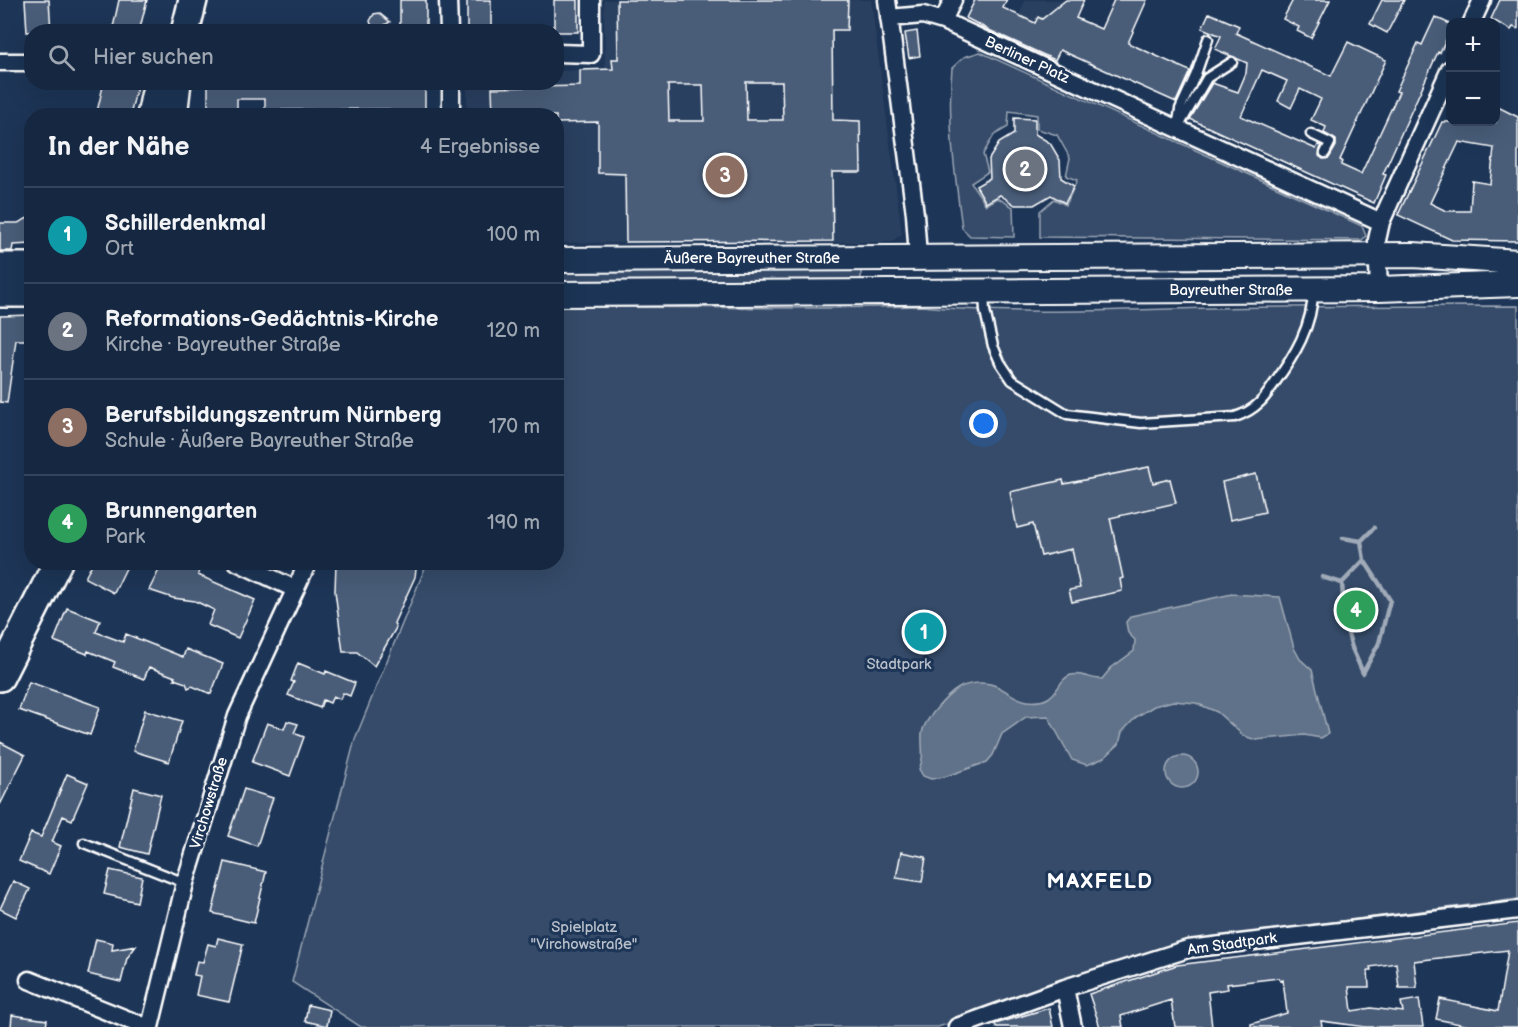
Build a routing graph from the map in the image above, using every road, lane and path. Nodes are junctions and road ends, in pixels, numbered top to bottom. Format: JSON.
{"nodes":[{"id":1,"x":176,"y":0,"type":"edge"},
{"id":2,"x":193,"y":0,"type":"edge"},
{"id":3,"x":448,"y":0,"type":"edge"},
{"id":4,"x":591,"y":0,"type":"edge"},
{"id":5,"x":886,"y":0,"type":"edge"},
{"id":6,"x":953,"y":0,"type":"edge"},
{"id":7,"x":1482,"y":0,"type":"edge"},
{"id":8,"x":889,"y":18,"type":"junction"},
{"id":9,"x":1474,"y":18,"type":"edge"},
{"id":10,"x":943,"y":21,"type":"junction"},
{"id":11,"x":171,"y":24,"type":"edge"},
{"id":12,"x":187,"y":24,"type":"edge"},
{"id":13,"x":449,"y":24,"type":"edge"},
{"id":14,"x":1208,"y":39,"type":"dead end"},
{"id":15,"x":564,"y":53,"type":"edge"},
{"id":16,"x":0,"y":62,"type":"edge"},
{"id":17,"x":24,"y":62,"type":"edge"},
{"id":18,"x":1232,"y":62,"type":"dead end"},
{"id":19,"x":1449,"y":72,"type":"edge"},
{"id":20,"x":156,"y":90,"type":"edge"},
{"id":21,"x":177,"y":90,"type":"edge"},
{"id":22,"x":451,"y":90,"type":"edge"},
{"id":23,"x":153,"y":108,"type":"edge"},
{"id":24,"x":178,"y":108,"type":"edge"},
{"id":25,"x":451,"y":108,"type":"edge"},
{"id":26,"x":1177,"y":128,"type":"junction"},
{"id":27,"x":1311,"y":134,"type":"dead end"},
{"id":28,"x":1325,"y":153,"type":"dead end"},
{"id":29,"x":1381,"y":222,"type":"junction"},
{"id":30,"x":1377,"y":256,"type":"junction"},
{"id":31,"x":918,"y":257,"type":"junction"},
{"id":32,"x":564,"y":260,"type":"edge"},
{"id":33,"x":1518,"y":262,"type":"edge"},
{"id":34,"x":0,"y":267,"type":"edge"},
{"id":35,"x":24,"y":267,"type":"edge"},
{"id":36,"x":1518,"y":284,"type":"edge"},
{"id":37,"x":1313,"y":290,"type":"junction"},
{"id":38,"x":1379,"y":290,"type":"junction"},
{"id":39,"x":933,"y":292,"type":"junction"},
{"id":40,"x":984,"y":292,"type":"junction"},
{"id":41,"x":0,"y":293,"type":"edge"},
{"id":42,"x":24,"y":293,"type":"edge"},
{"id":43,"x":564,"y":294,"type":"edge"},
{"id":44,"x":36,"y":570,"type":"edge"},
{"id":45,"x":54,"y":570,"type":"edge"},
{"id":46,"x":254,"y":570,"type":"edge"},
{"id":47,"x":304,"y":570,"type":"edge"},
{"id":48,"x":296,"y":589,"type":"junction"},
{"id":49,"x":0,"y":640,"type":"edge"},
{"id":50,"x":0,"y":677,"type":"edge"},
{"id":51,"x":84,"y":843,"type":"dead end"},
{"id":52,"x":185,"y":883,"type":"junction"},
{"id":53,"x":1518,"y":910,"type":"edge"},
{"id":54,"x":28,"y":980,"type":"dead end"},
{"id":55,"x":1065,"y":988,"type":"junction"},
{"id":56,"x":148,"y":1027,"type":"edge"},
{"id":57,"x":957,"y":1027,"type":"edge"},
{"id":58,"x":1073,"y":1027,"type":"edge"}],
"edges":[{"from":1,"to":11,"type":"main road"},
{"from":2,"to":12,"type":"main road"},
{"from":3,"to":13,"type":"street"},
{"from":4,"to":15,"type":"street"},
{"from":5,"to":8,"type":"street"},
{"from":6,"to":10,"type":"street"},
{"from":7,"to":9,"type":"street"},
{"from":8,"to":10,"type":"street","name":"Berliner Platz"},
{"from":8,"to":31,"type":"street"},
{"from":10,"to":26,"type":"street","name":"Berliner Platz"},
{"from":14,"to":26,"type":"lane"},
{"from":16,"to":17,"type":"street"},
{"from":18,"to":26,"type":"lane"},
{"from":19,"to":29,"type":"street"},
{"from":20,"to":23,"type":"main road"},
{"from":21,"to":24,"type":"main road"},
{"from":22,"to":25,"type":"street"},
{"from":26,"to":29,"type":"street","name":"Berliner Platz"},
{"from":27,"to":28,"type":"lane"},
{"from":29,"to":30,"type":"street"},
{"from":30,"to":31,"type":"main road","name":"Äußere Bayreuther Straße"},
{"from":30,"to":33,"type":"main road"},
{"from":30,"to":38,"type":"street"},
{"from":31,"to":32,"type":"main road","name":"Äußere Bayreuther Straße"},
{"from":31,"to":39,"type":"main road"},
{"from":34,"to":35,"type":"main road"},
{"from":36,"to":38,"type":"main road","name":"Bayreuther Straße"},
{"from":37,"to":38,"type":"main road","name":"Bayreuther Straße"},
{"from":37,"to":40,"type":"main road","name":"Bayreuther Straße"},
{"from":37,"to":40,"type":"lane"},
{"from":39,"to":40,"type":"main road","name":"Bayreuther Straße"},
{"from":39,"to":43,"type":"main road"},
{"from":41,"to":42,"type":"main road"},
{"from":44,"to":49,"type":"main road"},
{"from":45,"to":50,"type":"main road"},
{"from":46,"to":48,"type":"street"},
{"from":47,"to":48,"type":"street","name":"Virchowstraße"},
{"from":48,"to":52,"type":"street","name":"Virchowstraße"},
{"from":51,"to":52,"type":"lane"},
{"from":52,"to":56,"type":"street","name":"Virchowstraße"},
{"from":53,"to":55,"type":"street","name":"Am Stadtpark"},
{"from":54,"to":56,"type":"street","name":"Virchowstraße"},
{"from":55,"to":57,"type":"street","name":"Am Stadtpark"},
{"from":55,"to":58,"type":"street"}]}
